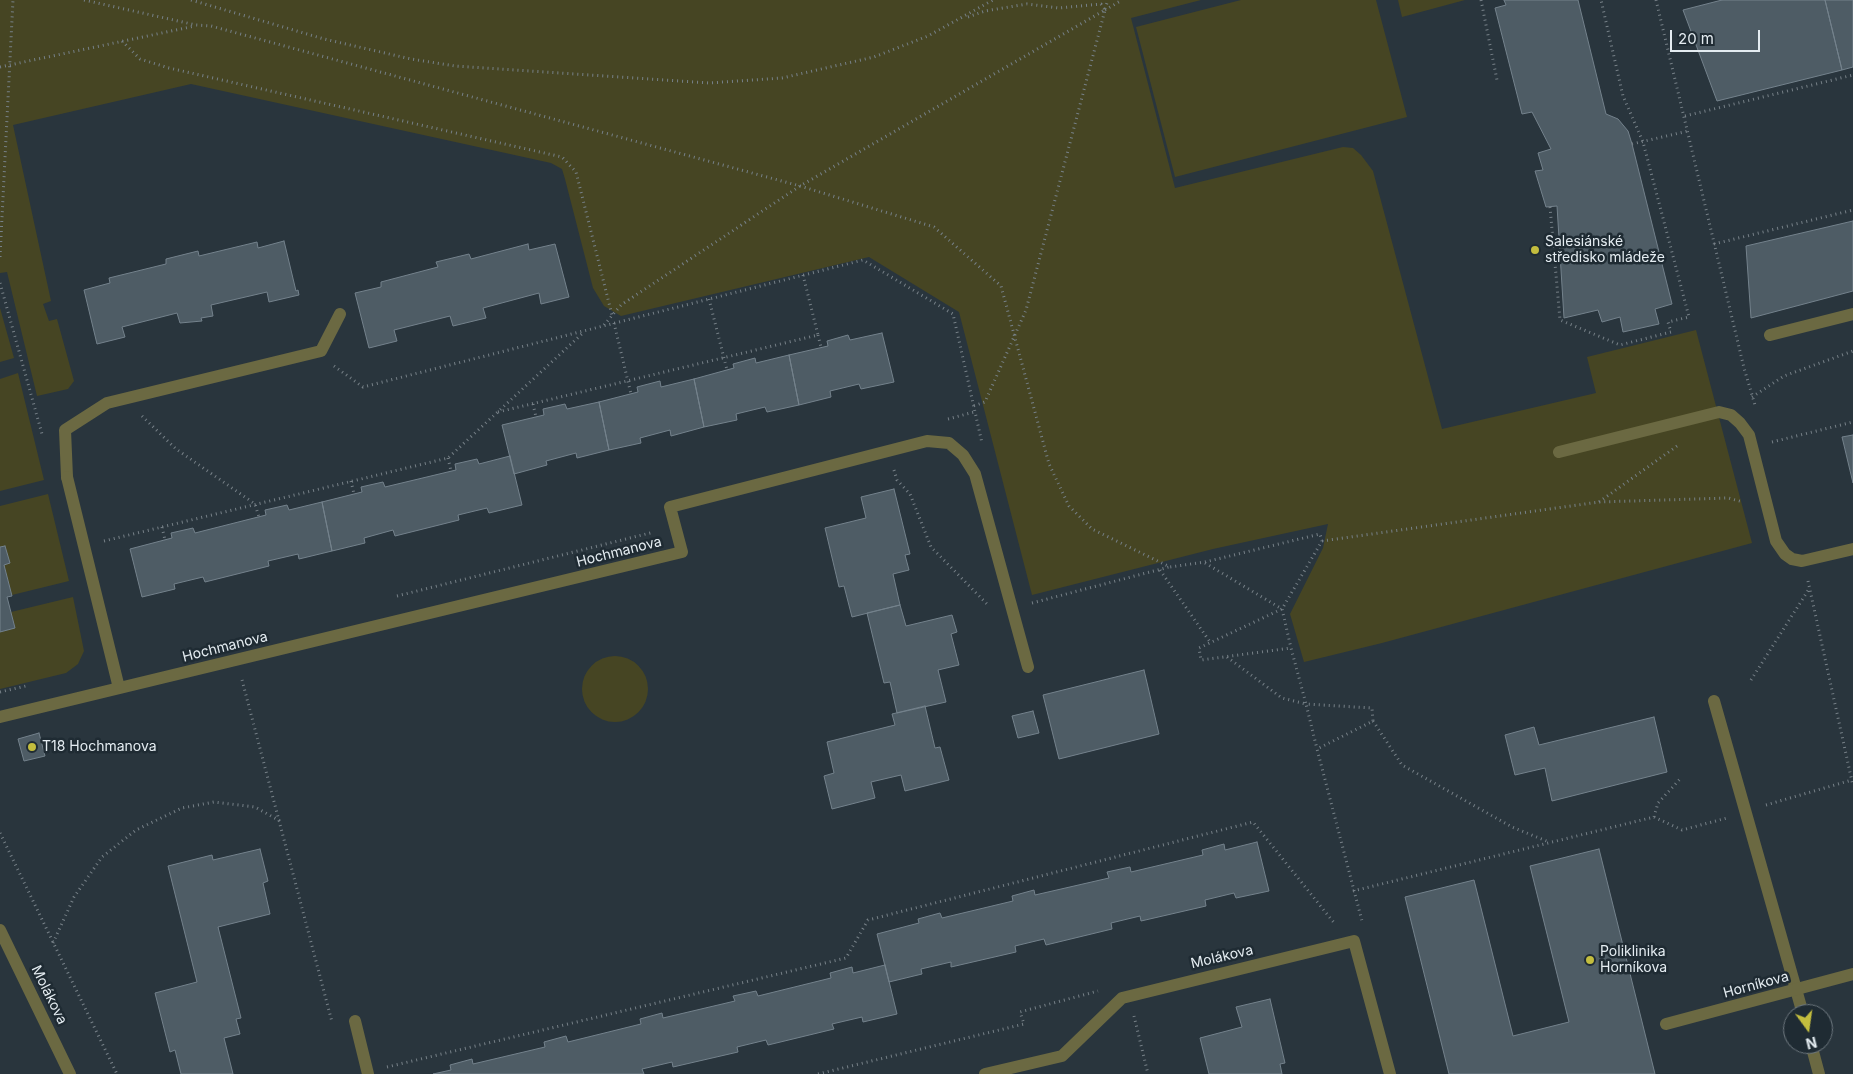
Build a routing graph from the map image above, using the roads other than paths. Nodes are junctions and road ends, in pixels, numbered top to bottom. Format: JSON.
{"nodes":[{"id":1,"x":340,"y":314,"type":"dead end"},
{"id":2,"x":1853,"y":314,"type":"edge"},
{"id":3,"x":1770,"y":335,"type":"dead end"},
{"id":4,"x":1558,"y":452,"type":"dead end"},
{"id":5,"x":1853,"y":549,"type":"edge"},
{"id":6,"x":1028,"y":667,"type":"dead end"},
{"id":7,"x":119,"y":688,"type":"junction"},
{"id":8,"x":1714,"y":701,"type":"dead end"},
{"id":9,"x":0,"y":717,"type":"edge"},
{"id":10,"x":0,"y":930,"type":"edge"},
{"id":11,"x":1853,"y":974,"type":"edge"},
{"id":12,"x":1796,"y":990,"type":"junction"},
{"id":13,"x":1800,"y":1004,"type":"edge"},
{"id":14,"x":355,"y":1022,"type":"dead end"},
{"id":15,"x":1666,"y":1024,"type":"dead end"},
{"id":16,"x":1813,"y":1054,"type":"edge"},
{"id":17,"x":368,"y":1073,"type":"edge"},
{"id":18,"x":70,"y":1074,"type":"edge"},
{"id":19,"x":985,"y":1074,"type":"edge"},
{"id":20,"x":1390,"y":1074,"type":"edge"},
{"id":21,"x":1818,"y":1074,"type":"edge"}],
"edges":[{"from":1,"to":7,"type":"street"},
{"from":2,"to":3,"type":"street"},
{"from":4,"to":5,"type":"street"},
{"from":6,"to":7,"type":"street","name":"Hochmanova"},
{"from":7,"to":9,"type":"street","name":"Hochmanova"},
{"from":8,"to":12,"type":"street"},
{"from":10,"to":18,"type":"street","name":"Molákova"},
{"from":11,"to":12,"type":"street","name":"Horníkova"},
{"from":12,"to":13,"type":"street"},
{"from":12,"to":15,"type":"street","name":"Horníkova"},
{"from":14,"to":17,"type":"street"},
{"from":16,"to":21,"type":"street"},
{"from":19,"to":20,"type":"street","name":"Molákova"}]}
